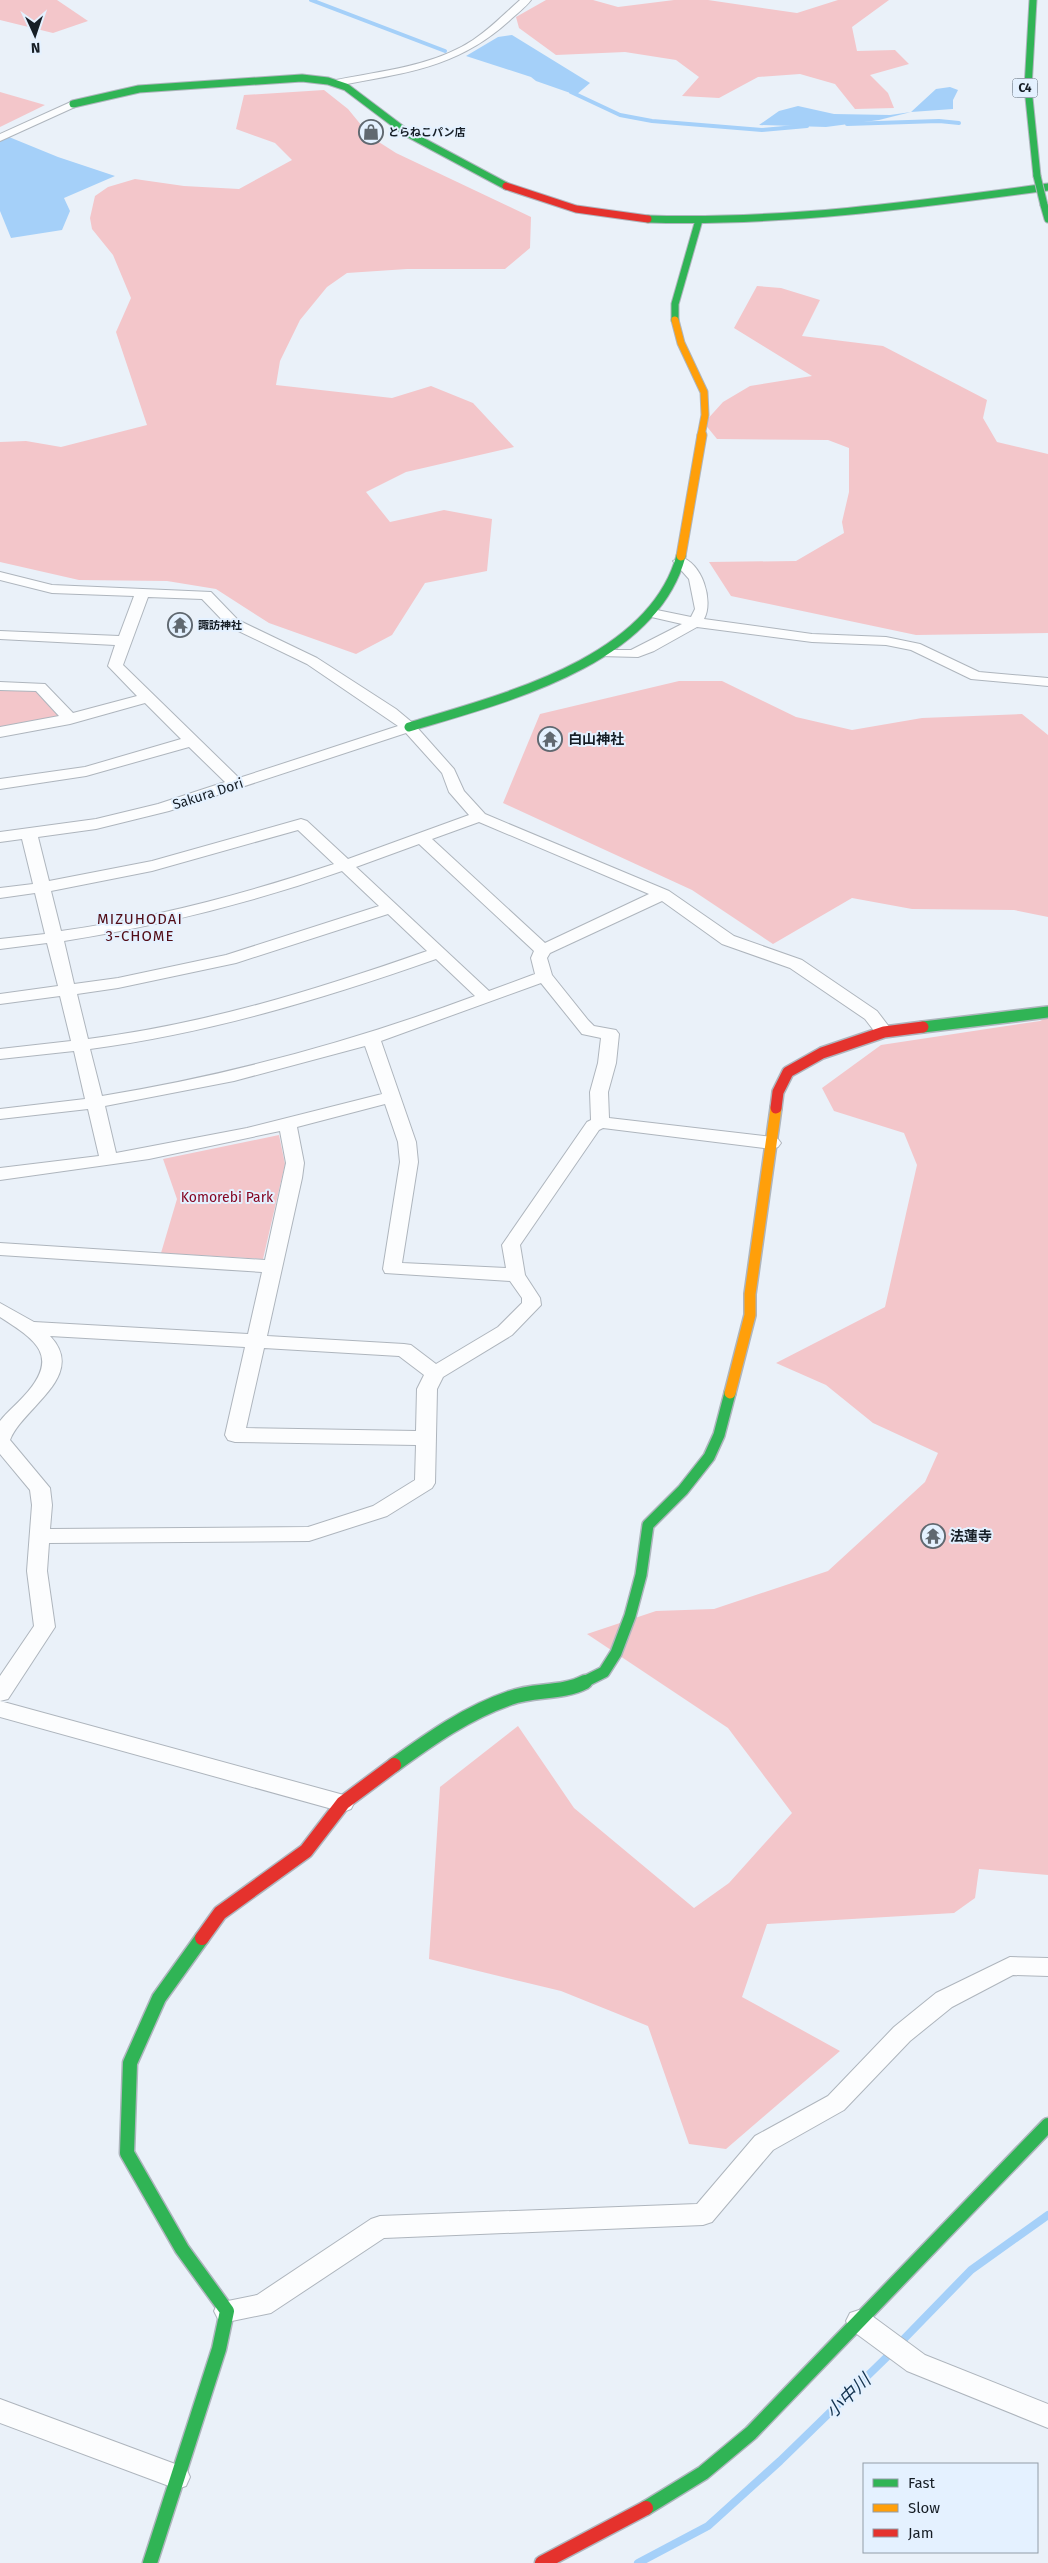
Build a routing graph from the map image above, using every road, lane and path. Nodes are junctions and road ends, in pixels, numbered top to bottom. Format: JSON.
{"nodes":[{"id":1,"x":526,"y":0,"type":"edge"},
{"id":2,"x":1034,"y":0,"type":"edge"},
{"id":3,"x":336,"y":83,"type":"junction"},
{"id":4,"x":73,"y":104,"type":"joint"},
{"id":5,"x":0,"y":138,"type":"edge"},
{"id":6,"x":1048,"y":187,"type":"edge"},
{"id":7,"x":1048,"y":219,"type":"edge"},
{"id":8,"x":698,"y":220,"type":"junction"},
{"id":9,"x":680,"y":561,"type":"junction"},
{"id":10,"x":0,"y":576,"type":"edge"},
{"id":11,"x":142,"y":593,"type":"junction"},
{"id":12,"x":652,"y":613,"type":"junction"},
{"id":13,"x":695,"y":622,"type":"junction"},
{"id":14,"x":0,"y":635,"type":"edge"},
{"id":15,"x":125,"y":641,"type":"junction"},
{"id":16,"x":604,"y":653,"type":"junction"},
{"id":17,"x":1048,"y":682,"type":"edge"},
{"id":18,"x":0,"y":686,"type":"edge"},
{"id":19,"x":148,"y":698,"type":"junction"},
{"id":20,"x":70,"y":720,"type":"junction"},
{"id":21,"x":409,"y":727,"type":"junction"},
{"id":22,"x":0,"y":732,"type":"edge"},
{"id":23,"x":192,"y":741,"type":"junction"},
{"id":24,"x":0,"y":784,"type":"edge"},
{"id":25,"x":237,"y":785,"type":"junction"},
{"id":26,"x":479,"y":817,"type":"junction"},
{"id":27,"x":28,"y":834,"type":"junction"},
{"id":28,"x":0,"y":837,"type":"edge"},
{"id":29,"x":421,"y":837,"type":"junction"},
{"id":30,"x":345,"y":864,"type":"junction"},
{"id":31,"x":41,"y":888,"type":"junction"},
{"id":32,"x":0,"y":893,"type":"edge"},
{"id":33,"x":663,"y":894,"type":"junction"},
{"id":34,"x":390,"y":908,"type":"junction"},
{"id":35,"x":54,"y":938,"type":"junction"},
{"id":36,"x":0,"y":944,"type":"edge"},
{"id":37,"x":543,"y":950,"type":"junction"},
{"id":38,"x":437,"y":953,"type":"junction"},
{"id":39,"x":544,"y":976,"type":"junction"},
{"id":40,"x":66,"y":991,"type":"junction"},
{"id":41,"x":486,"y":997,"type":"junction"},
{"id":42,"x":0,"y":999,"type":"edge"},
{"id":43,"x":1048,"y":1012,"type":"edge"},
{"id":44,"x":884,"y":1032,"type":"junction"},
{"id":45,"x":371,"y":1038,"type":"junction"},
{"id":46,"x":80,"y":1046,"type":"junction"},
{"id":47,"x":0,"y":1054,"type":"edge"},
{"id":48,"x":393,"y":1097,"type":"junction"},
{"id":49,"x":94,"y":1102,"type":"junction"},
{"id":50,"x":0,"y":1114,"type":"edge"},
{"id":51,"x":600,"y":1122,"type":"junction"},
{"id":52,"x":288,"y":1124,"type":"junction"},
{"id":53,"x":772,"y":1143,"type":"junction"},
{"id":54,"x":109,"y":1160,"type":"junction"},
{"id":55,"x":0,"y":1174,"type":"edge"},
{"id":56,"x":0,"y":1249,"type":"edge"},
{"id":57,"x":272,"y":1267,"type":"junction"},
{"id":58,"x":516,"y":1275,"type":"junction"},
{"id":59,"x":0,"y":1309,"type":"edge"},
{"id":60,"x":29,"y":1328,"type":"junction"},
{"id":61,"x":257,"y":1343,"type":"junction"},
{"id":62,"x":435,"y":1373,"type":"junction"},
{"id":63,"x":425,"y":1438,"type":"junction"},
{"id":64,"x":0,"y":1440,"type":"edge"},
{"id":65,"x":40,"y":1536,"type":"junction"},
{"id":66,"x":0,"y":1693,"type":"edge"},
{"id":67,"x":0,"y":1709,"type":"edge"},
{"id":68,"x":343,"y":1803,"type":"junction"},
{"id":69,"x":1048,"y":1966,"type":"edge"},
{"id":70,"x":1048,"y":2125,"type":"edge"},
{"id":71,"x":227,"y":2312,"type":"junction"},
{"id":72,"x":859,"y":2321,"type":"junction"},
{"id":73,"x":916,"y":2363,"type":"joint"},
{"id":74,"x":0,"y":2411,"type":"edge"},
{"id":75,"x":1048,"y":2416,"type":"edge"},
{"id":76,"x":177,"y":2477,"type":"junction"},
{"id":77,"x":150,"y":2563,"type":"edge"},
{"id":78,"x":542,"y":2563,"type":"edge"}],
"edges":[{"from":1,"to":3,"type":"street"},
{"from":2,"to":7,"type":"main road","number":"C4","bridge":true},
{"from":3,"to":4,"type":"main road"},
{"from":3,"to":8,"type":"main road"},
{"from":4,"to":5,"type":"street"},
{"from":6,"to":8,"type":"main road"},
{"from":8,"to":9,"type":"main road"},
{"from":9,"to":12,"type":"main road"},
{"from":9,"to":13,"type":"street"},
{"from":10,"to":11,"type":"street"},
{"from":11,"to":15,"type":"street"},
{"from":11,"to":21,"type":"street"},
{"from":12,"to":13,"type":"street"},
{"from":12,"to":16,"type":"main road"},
{"from":13,"to":16,"type":"street"},
{"from":13,"to":17,"type":"street"},
{"from":14,"to":15,"type":"street"},
{"from":15,"to":19,"type":"street"},
{"from":16,"to":21,"type":"main road"},
{"from":18,"to":20,"type":"street"},
{"from":19,"to":20,"type":"street"},
{"from":19,"to":23,"type":"street"},
{"from":20,"to":22,"type":"street"},
{"from":21,"to":25,"type":"street","name":"Sakura Dori"},
{"from":21,"to":26,"type":"street"},
{"from":23,"to":24,"type":"street"},
{"from":23,"to":25,"type":"street"},
{"from":25,"to":27,"type":"street","name":"Sakura Dori"},
{"from":26,"to":29,"type":"street"},
{"from":26,"to":33,"type":"street"},
{"from":27,"to":28,"type":"street","name":"Sakura Dori"},
{"from":27,"to":31,"type":"street"},
{"from":29,"to":30,"type":"street"},
{"from":29,"to":37,"type":"street"},
{"from":30,"to":31,"type":"street"},
{"from":30,"to":34,"type":"street"},
{"from":30,"to":35,"type":"street"},
{"from":31,"to":32,"type":"street"},
{"from":31,"to":35,"type":"street"},
{"from":33,"to":37,"type":"street"},
{"from":33,"to":44,"type":"street"},
{"from":34,"to":38,"type":"street"},
{"from":34,"to":40,"type":"street"},
{"from":35,"to":36,"type":"street"},
{"from":35,"to":40,"type":"street"},
{"from":37,"to":39,"type":"street"},
{"from":38,"to":41,"type":"street"},
{"from":38,"to":46,"type":"street"},
{"from":39,"to":41,"type":"street"},
{"from":39,"to":51,"type":"street"},
{"from":40,"to":42,"type":"street"},
{"from":40,"to":46,"type":"street"},
{"from":41,"to":45,"type":"street"},
{"from":43,"to":44,"type":"main road"},
{"from":44,"to":53,"type":"main road"},
{"from":45,"to":48,"type":"street"},
{"from":45,"to":49,"type":"street"},
{"from":46,"to":47,"type":"street"},
{"from":46,"to":49,"type":"street"},
{"from":48,"to":52,"type":"street"},
{"from":48,"to":58,"type":"street"},
{"from":49,"to":50,"type":"street"},
{"from":49,"to":54,"type":"street"},
{"from":51,"to":53,"type":"street"},
{"from":51,"to":58,"type":"street"},
{"from":52,"to":54,"type":"street"},
{"from":52,"to":57,"type":"street"},
{"from":53,"to":68,"type":"main road"},
{"from":54,"to":55,"type":"street"},
{"from":56,"to":57,"type":"street"},
{"from":57,"to":61,"type":"street"},
{"from":58,"to":62,"type":"street"},
{"from":59,"to":60,"type":"street"},
{"from":60,"to":61,"type":"street"},
{"from":60,"to":64,"type":"street"},
{"from":61,"to":62,"type":"street"},
{"from":61,"to":63,"type":"street"},
{"from":62,"to":63,"type":"street"},
{"from":63,"to":65,"type":"street"},
{"from":64,"to":65,"type":"street"},
{"from":65,"to":66,"type":"street"},
{"from":67,"to":68,"type":"street"},
{"from":68,"to":71,"type":"main road"},
{"from":69,"to":71,"type":"street"},
{"from":70,"to":72,"type":"main road"},
{"from":71,"to":76,"type":"main road"},
{"from":72,"to":73,"type":"street"},
{"from":72,"to":78,"type":"main road"},
{"from":73,"to":75,"type":"street"},
{"from":74,"to":76,"type":"street"},
{"from":76,"to":77,"type":"main road"}]}
